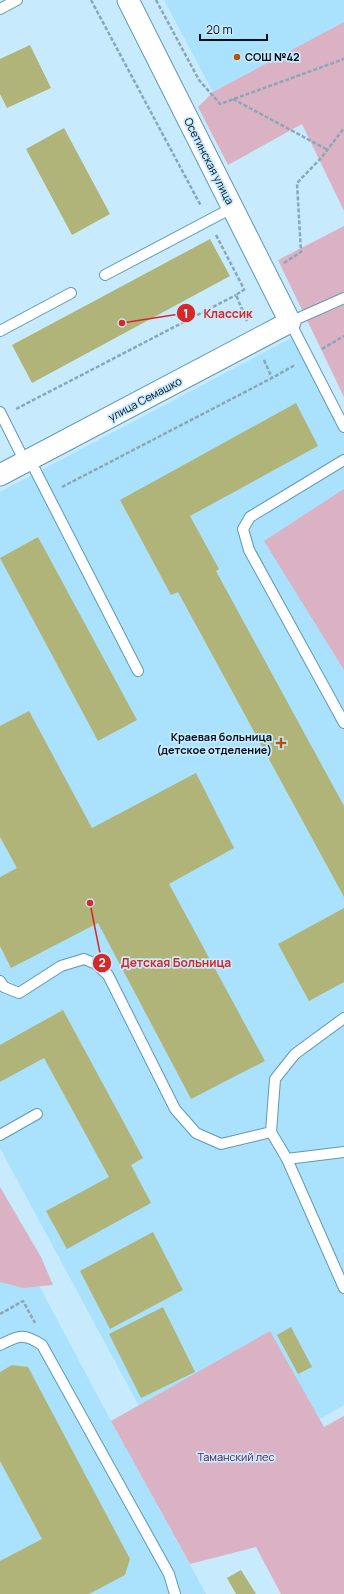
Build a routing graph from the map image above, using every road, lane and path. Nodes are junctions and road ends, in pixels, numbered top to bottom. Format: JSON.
{"nodes":[{"id":1,"x":17,"y":0,"type":"edge"},
{"id":2,"x":91,"y":0,"type":"edge"},
{"id":3,"x":128,"y":0,"type":"edge"},
{"id":4,"x":156,"y":0,"type":"edge"},
{"id":5,"x":0,"y":9,"type":"edge"},
{"id":6,"x":344,"y":59,"type":"edge"},
{"id":7,"x":233,"y":99,"type":"junction"},
{"id":8,"x":344,"y":128,"type":"edge"},
{"id":9,"x":328,"y":150,"type":"junction"},
{"id":10,"x":232,"y":208,"type":"junction"},
{"id":11,"x":208,"y":221,"type":"junction"},
{"id":12,"x":301,"y":252,"type":"dead end"},
{"id":13,"x":104,"y":274,"type":"dead end"},
{"id":14,"x":244,"y":289,"type":"dead end"},
{"id":15,"x":71,"y":293,"type":"dead end"},
{"id":16,"x":236,"y":295,"type":"dead end"},
{"id":17,"x":344,"y":298,"type":"edge"},
{"id":18,"x":290,"y":322,"type":"junction"},
{"id":19,"x":0,"y":331,"type":"edge"},
{"id":20,"x":344,"y":336,"type":"edge"},
{"id":21,"x":308,"y":357,"type":"junction"},
{"id":22,"x":1,"y":414,"type":"edge"},
{"id":23,"x":344,"y":427,"type":"edge"},
{"id":24,"x":344,"y":460,"type":"edge"},
{"id":25,"x":27,"y":461,"type":"junction"},
{"id":26,"x":0,"y":475,"type":"edge"},
{"id":27,"x":47,"y":495,"type":"junction"},
{"id":28,"x":138,"y":671,"type":"dead end"},
{"id":29,"x":344,"y":723,"type":"edge"},
{"id":30,"x":0,"y":981,"type":"edge"},
{"id":31,"x":344,"y":1018,"type":"edge"},
{"id":32,"x":37,"y":1114,"type":"dead end"},
{"id":33,"x":271,"y":1132,"type":"junction"},
{"id":34,"x":0,"y":1135,"type":"edge"},
{"id":35,"x":344,"y":1152,"type":"edge"},
{"id":36,"x":287,"y":1159,"type":"junction"},
{"id":37,"x":344,"y":1288,"type":"edge"},
{"id":38,"x":23,"y":1301,"type":"dead end"},
{"id":39,"x":0,"y":1314,"type":"edge"},
{"id":40,"x":0,"y":1345,"type":"edge"},
{"id":41,"x":175,"y":1594,"type":"edge"}],
"edges":[{"from":1,"to":5,"type":"lane"},
{"from":2,"to":11,"type":"path"},
{"from":3,"to":10,"type":"street","name":"Осетинская улица"},
{"from":4,"to":7,"type":"path"},
{"from":6,"to":7,"type":"path"},
{"from":7,"to":9,"type":"path"},
{"from":8,"to":9,"type":"path"},
{"from":9,"to":12,"type":"path"},
{"from":10,"to":11,"type":"lane"},
{"from":10,"to":18,"type":"street","name":"Осетинская улица"},
{"from":11,"to":13,"type":"lane"},
{"from":11,"to":14,"type":"path"},
{"from":15,"to":19,"type":"lane"},
{"from":16,"to":22,"type":"path"},
{"from":17,"to":18,"type":"lane"},
{"from":18,"to":21,"type":"lane"},
{"from":18,"to":25,"type":"street","name":"улица Семашко"},
{"from":20,"to":21,"type":"path"},
{"from":21,"to":23,"type":"lane"},
{"from":21,"to":27,"type":"path"},
{"from":22,"to":25,"type":"lane"},
{"from":24,"to":29,"type":"lane"},
{"from":25,"to":26,"type":"street","name":"улица Семашко"},
{"from":25,"to":27,"type":"lane"},
{"from":27,"to":28,"type":"lane"},
{"from":30,"to":33,"type":"lane"},
{"from":31,"to":33,"type":"lane"},
{"from":32,"to":34,"type":"lane"},
{"from":33,"to":36,"type":"lane"},
{"from":35,"to":36,"type":"lane"},
{"from":36,"to":37,"type":"lane"},
{"from":38,"to":39,"type":"path"},
{"from":40,"to":41,"type":"lane"}]}
